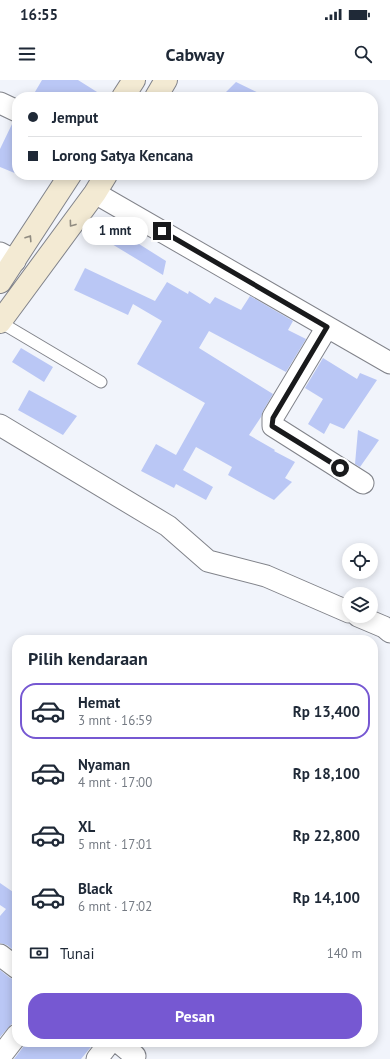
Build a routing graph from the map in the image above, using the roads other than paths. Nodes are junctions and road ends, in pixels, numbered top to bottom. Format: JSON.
{"nodes":[{"id":1,"x":134,"y":80,"type":"edge"},
{"id":2,"x":166,"y":80,"type":"edge"},
{"id":3,"x":126,"y":92,"type":"edge"},
{"id":4,"x":159,"y":92,"type":"edge"},
{"id":5,"x":0,"y":103,"type":"edge"},
{"id":6,"x":12,"y":109,"type":"edge"},
{"id":7,"x":66,"y":180,"type":"edge"},
{"id":8,"x":101,"y":184,"type":"edge"},
{"id":9,"x":7,"y":257,"type":"edge"},
{"id":10,"x":0,"y":282,"type":"edge"},
{"id":11,"x":0,"y":322,"type":"edge"},
{"id":12,"x":327,"y":327,"type":"junction"},
{"id":13,"x":390,"y":363,"type":"edge"},
{"id":14,"x":101,"y":382,"type":"dead end"},
{"id":15,"x":0,"y":425,"type":"edge"},
{"id":16,"x":364,"y":483,"type":"dead end"},
{"id":17,"x":342,"y":609,"type":"edge"},
{"id":18,"x":375,"y":623,"type":"edge"},
{"id":19,"x":390,"y":632,"type":"edge"},
{"id":20,"x":0,"y":955,"type":"edge"},
{"id":21,"x":12,"y":964,"type":"edge"},
{"id":22,"x":12,"y":1041,"type":"edge"},
{"id":23,"x":106,"y":1047,"type":"edge"},
{"id":24,"x":124,"y":1047,"type":"edge"},
{"id":25,"x":136,"y":1056,"type":"dead end"},
{"id":26,"x":0,"y":1057,"type":"edge"},
{"id":27,"x":97,"y":1059,"type":"edge"}],
"edges":[{"from":1,"to":3,"type":"main road"},
{"from":2,"to":4,"type":"main road"},
{"from":5,"to":6,"type":"street"},
{"from":9,"to":7,"type":"main road","one_way":true},
{"from":8,"to":11,"type":"main road","one_way":true},
{"from":8,"to":12,"type":"street"},
{"from":9,"to":10,"type":"main road"},
{"from":11,"to":14,"type":"lane"},
{"from":12,"to":13,"type":"street"},
{"from":12,"to":16,"type":"street"},
{"from":15,"to":17,"type":"street"},
{"from":18,"to":19,"type":"street"},
{"from":20,"to":21,"type":"street"},
{"from":22,"to":26,"type":"street"},
{"from":23,"to":27,"type":"street"},
{"from":24,"to":25,"type":"street"}]}
